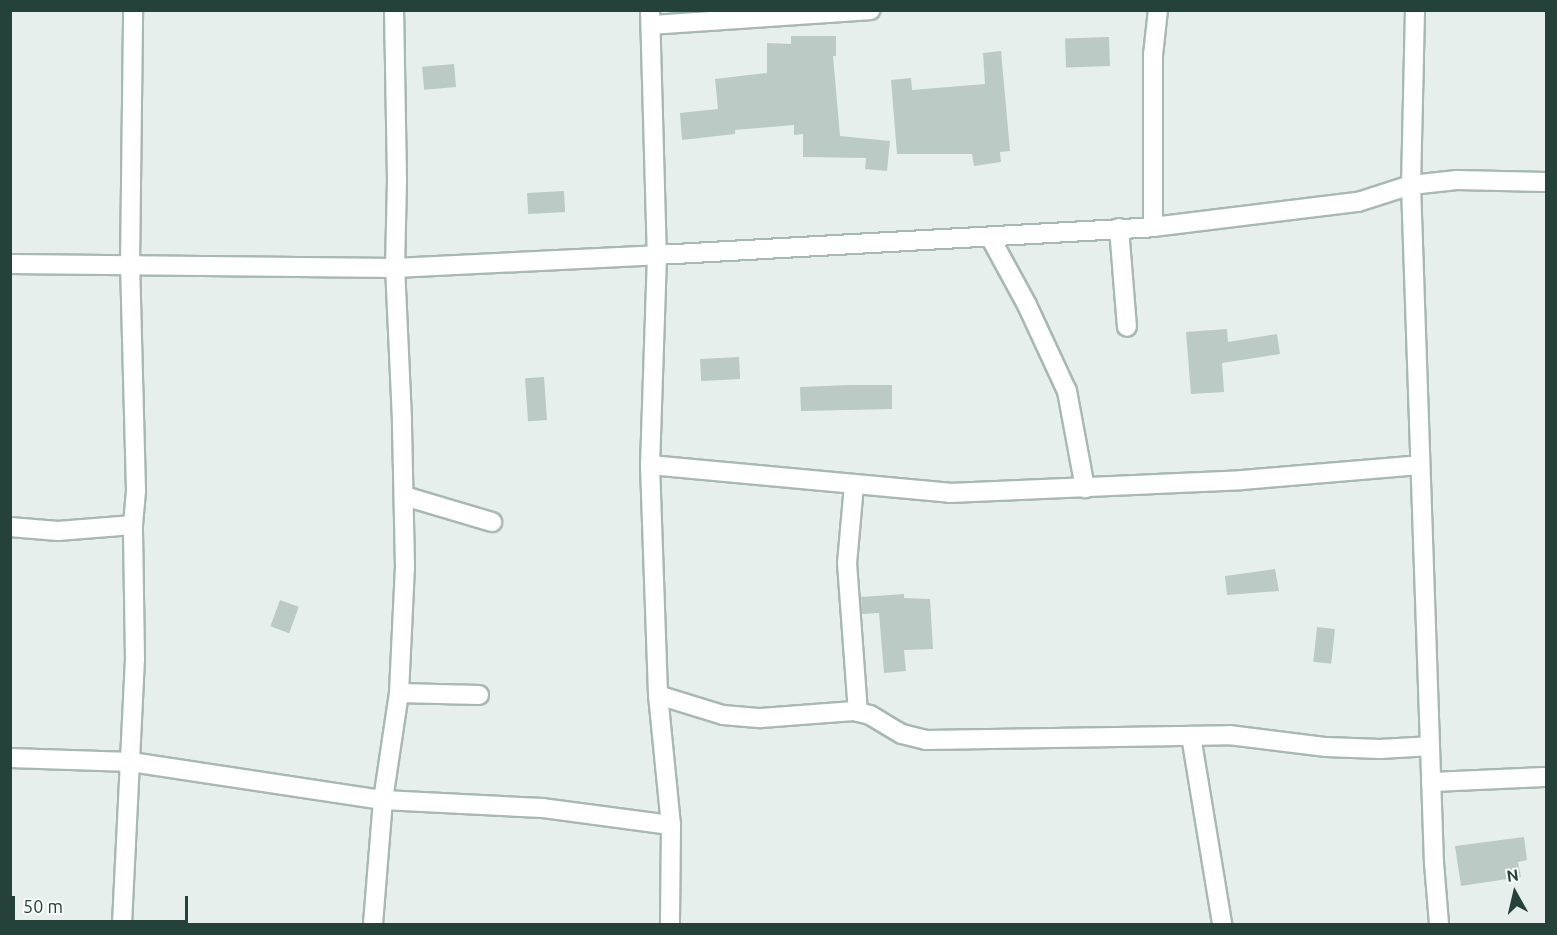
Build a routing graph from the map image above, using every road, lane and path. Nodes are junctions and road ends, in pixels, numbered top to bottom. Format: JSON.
{"nodes":[{"id":1,"x":133,"y":10,"type":"edge"},
{"id":2,"x":394,"y":10,"type":"edge"},
{"id":3,"x":870,"y":10,"type":"edge"},
{"id":4,"x":1158,"y":10,"type":"edge"},
{"id":5,"x":1415,"y":10,"type":"edge"},
{"id":6,"x":650,"y":18,"type":"edge"},
{"id":7,"x":1546,"y":182,"type":"edge"},
{"id":8,"x":1411,"y":185,"type":"junction"},
{"id":9,"x":1153,"y":226,"type":"junction"},
{"id":10,"x":1119,"y":228,"type":"junction"},
{"id":11,"x":990,"y":237,"type":"junction"},
{"id":12,"x":657,"y":255,"type":"junction"},
{"id":13,"x":10,"y":264,"type":"edge"},
{"id":14,"x":130,"y":266,"type":"junction"},
{"id":15,"x":395,"y":268,"type":"junction"},
{"id":16,"x":1127,"y":327,"type":"dead end"},
{"id":17,"x":650,"y":465,"type":"junction"},
{"id":18,"x":1419,"y":465,"type":"junction"},
{"id":19,"x":854,"y":485,"type":"junction"},
{"id":20,"x":1085,"y":488,"type":"junction"},
{"id":21,"x":404,"y":496,"type":"junction"},
{"id":22,"x":492,"y":522,"type":"dead end"},
{"id":23,"x":133,"y":525,"type":"junction"},
{"id":24,"x":10,"y":527,"type":"edge"},
{"id":25,"x":399,"y":693,"type":"junction"},
{"id":26,"x":480,"y":695,"type":"dead end"},
{"id":27,"x":658,"y":695,"type":"junction"},
{"id":28,"x":858,"y":712,"type":"junction"},
{"id":29,"x":1191,"y":736,"type":"junction"},
{"id":30,"x":1430,"y":746,"type":"junction"},
{"id":31,"x":10,"y":758,"type":"edge"},
{"id":32,"x":131,"y":762,"type":"junction"},
{"id":33,"x":1546,"y":777,"type":"edge"},
{"id":34,"x":1431,"y":782,"type":"junction"},
{"id":35,"x":383,"y":800,"type":"junction"},
{"id":36,"x":671,"y":825,"type":"junction"},
{"id":37,"x":122,"y":924,"type":"edge"},
{"id":38,"x":373,"y":924,"type":"edge"},
{"id":39,"x":670,"y":924,"type":"edge"},
{"id":40,"x":1222,"y":924,"type":"edge"},
{"id":41,"x":1439,"y":924,"type":"edge"}],
"edges":[{"from":1,"to":14,"type":"street"},
{"from":2,"to":15,"type":"street"},
{"from":3,"to":6,"type":"street"},
{"from":4,"to":9,"type":"street"},
{"from":5,"to":8,"type":"street"},
{"from":6,"to":12,"type":"street"},
{"from":7,"to":8,"type":"street"},
{"from":8,"to":9,"type":"street"},
{"from":8,"to":18,"type":"street"},
{"from":9,"to":10,"type":"street"},
{"from":10,"to":11,"type":"street"},
{"from":10,"to":16,"type":"street"},
{"from":11,"to":12,"type":"street"},
{"from":11,"to":20,"type":"street"},
{"from":12,"to":15,"type":"street"},
{"from":12,"to":17,"type":"street"},
{"from":13,"to":14,"type":"street"},
{"from":14,"to":15,"type":"street"},
{"from":14,"to":23,"type":"street"},
{"from":15,"to":21,"type":"street"},
{"from":17,"to":19,"type":"street"},
{"from":17,"to":27,"type":"street"},
{"from":18,"to":20,"type":"street"},
{"from":18,"to":30,"type":"street"},
{"from":19,"to":20,"type":"street"},
{"from":19,"to":28,"type":"street"},
{"from":21,"to":22,"type":"street"},
{"from":21,"to":25,"type":"street"},
{"from":23,"to":24,"type":"street"},
{"from":23,"to":32,"type":"street"},
{"from":25,"to":26,"type":"street"},
{"from":25,"to":35,"type":"street"},
{"from":27,"to":28,"type":"street"},
{"from":27,"to":36,"type":"street"},
{"from":28,"to":29,"type":"street"},
{"from":29,"to":30,"type":"street"},
{"from":29,"to":40,"type":"street"},
{"from":30,"to":34,"type":"street"},
{"from":31,"to":32,"type":"street"},
{"from":32,"to":35,"type":"street"},
{"from":32,"to":37,"type":"street"},
{"from":33,"to":34,"type":"street"},
{"from":34,"to":41,"type":"street"},
{"from":35,"to":36,"type":"street"},
{"from":35,"to":38,"type":"street"},
{"from":36,"to":39,"type":"street"}]}
